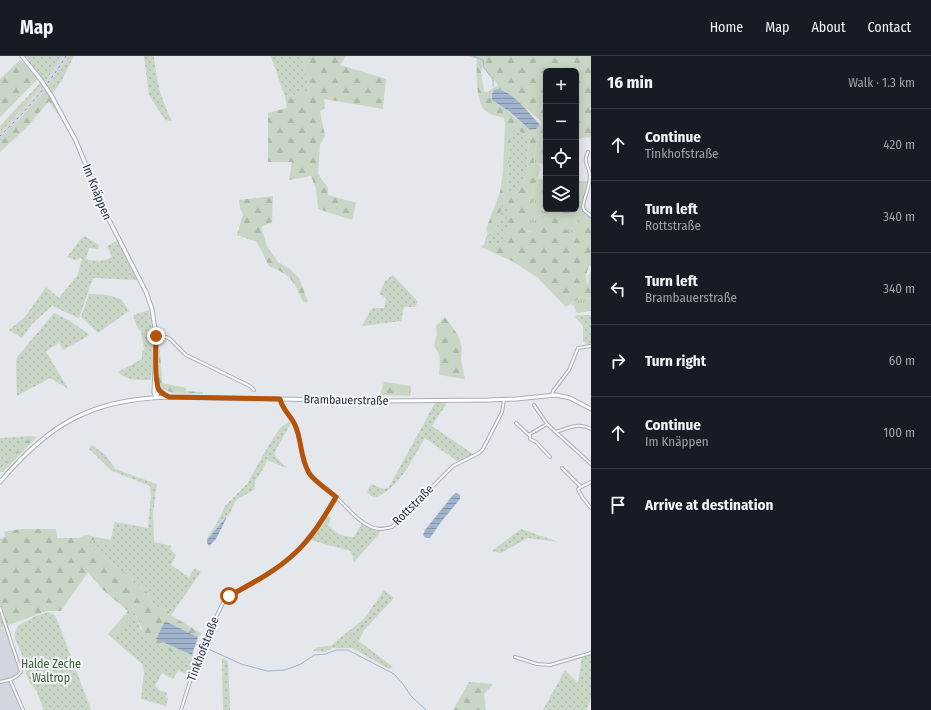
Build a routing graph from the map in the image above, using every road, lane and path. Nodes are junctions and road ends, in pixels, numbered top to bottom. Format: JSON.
{"nodes":[{"id":1,"x":23,"y":57,"type":"edge"},
{"id":2,"x":588,"y":152,"type":"dead end"},
{"id":3,"x":591,"y":216,"type":"edge"},
{"id":4,"x":156,"y":336,"type":"junction"},
{"id":5,"x":591,"y":346,"type":"edge"},
{"id":6,"x":156,"y":372,"type":"junction"},
{"id":7,"x":158,"y":389,"type":"junction"},
{"id":8,"x":254,"y":390,"type":"dead end"},
{"id":9,"x":552,"y":394,"type":"junction"},
{"id":10,"x":156,"y":397,"type":"junction"},
{"id":11,"x":169,"y":397,"type":"junction"},
{"id":12,"x":280,"y":399,"type":"junction"},
{"id":13,"x":504,"y":400,"type":"junction"},
{"id":14,"x":534,"y":404,"type":"dead end"},
{"id":15,"x":591,"y":409,"type":"edge"},
{"id":16,"x":516,"y":423,"type":"dead end"},
{"id":17,"x":547,"y":424,"type":"junction"},
{"id":18,"x":591,"y":429,"type":"edge"},
{"id":19,"x":556,"y":432,"type":"junction"},
{"id":20,"x":529,"y":435,"type":"junction"},
{"id":21,"x":550,"y":457,"type":"dead end"},
{"id":22,"x":591,"y":464,"type":"edge"},
{"id":23,"x":562,"y":468,"type":"dead end"},
{"id":24,"x":0,"y":482,"type":"edge"},
{"id":25,"x":591,"y":482,"type":"edge"},
{"id":26,"x":581,"y":487,"type":"junction"},
{"id":27,"x":336,"y":497,"type":"junction"},
{"id":28,"x":591,"y":508,"type":"edge"},
{"id":29,"x":0,"y":608,"type":"edge"},
{"id":30,"x":591,"y":653,"type":"edge"},
{"id":31,"x":515,"y":657,"type":"dead end"},
{"id":32,"x":10,"y":680,"type":"junction"},
{"id":33,"x":0,"y":682,"type":"edge"},
{"id":34,"x":23,"y":710,"type":"edge"},
{"id":35,"x":181,"y":710,"type":"edge"}],
"edges":[{"from":1,"to":4,"type":"street","name":"Im Knäppen","bridge":true},
{"from":2,"to":3,"type":"street"},
{"from":4,"to":6,"type":"street","name":"Im Knäppen"},
{"from":4,"to":8,"type":"street"},
{"from":5,"to":9,"type":"street"},
{"from":6,"to":7,"type":"street"},
{"from":6,"to":10,"type":"street","name":"Im Knäppen"},
{"from":7,"to":10,"type":"street"},
{"from":7,"to":11,"type":"main road"},
{"from":9,"to":13,"type":"main road","name":"Brambauerstraße"},
{"from":9,"to":15,"type":"main road","name":"Brambauerstraße"},
{"from":10,"to":11,"type":"main road","name":"Brambauerstraße"},
{"from":10,"to":24,"type":"main road","name":"Brambauerstraße"},
{"from":11,"to":12,"type":"main road","name":"Brambauerstraße"},
{"from":12,"to":13,"type":"main road","name":"Brambauerstraße"},
{"from":12,"to":27,"type":"street","name":"Rottstraße"},
{"from":13,"to":27,"type":"street","name":"Rottstraße"},
{"from":14,"to":17,"type":"street"},
{"from":16,"to":20,"type":"street"},
{"from":17,"to":19,"type":"street"},
{"from":17,"to":20,"type":"street"},
{"from":18,"to":19,"type":"street"},
{"from":19,"to":22,"type":"street"},
{"from":20,"to":21,"type":"street"},
{"from":23,"to":26,"type":"street"},
{"from":25,"to":26,"type":"street"},
{"from":26,"to":28,"type":"street"},
{"from":27,"to":35,"type":"street","name":"Tinkhofstraße"},
{"from":29,"to":32,"type":"street"},
{"from":30,"to":31,"type":"street"},
{"from":32,"to":33,"type":"street"},
{"from":32,"to":34,"type":"street"}]}
